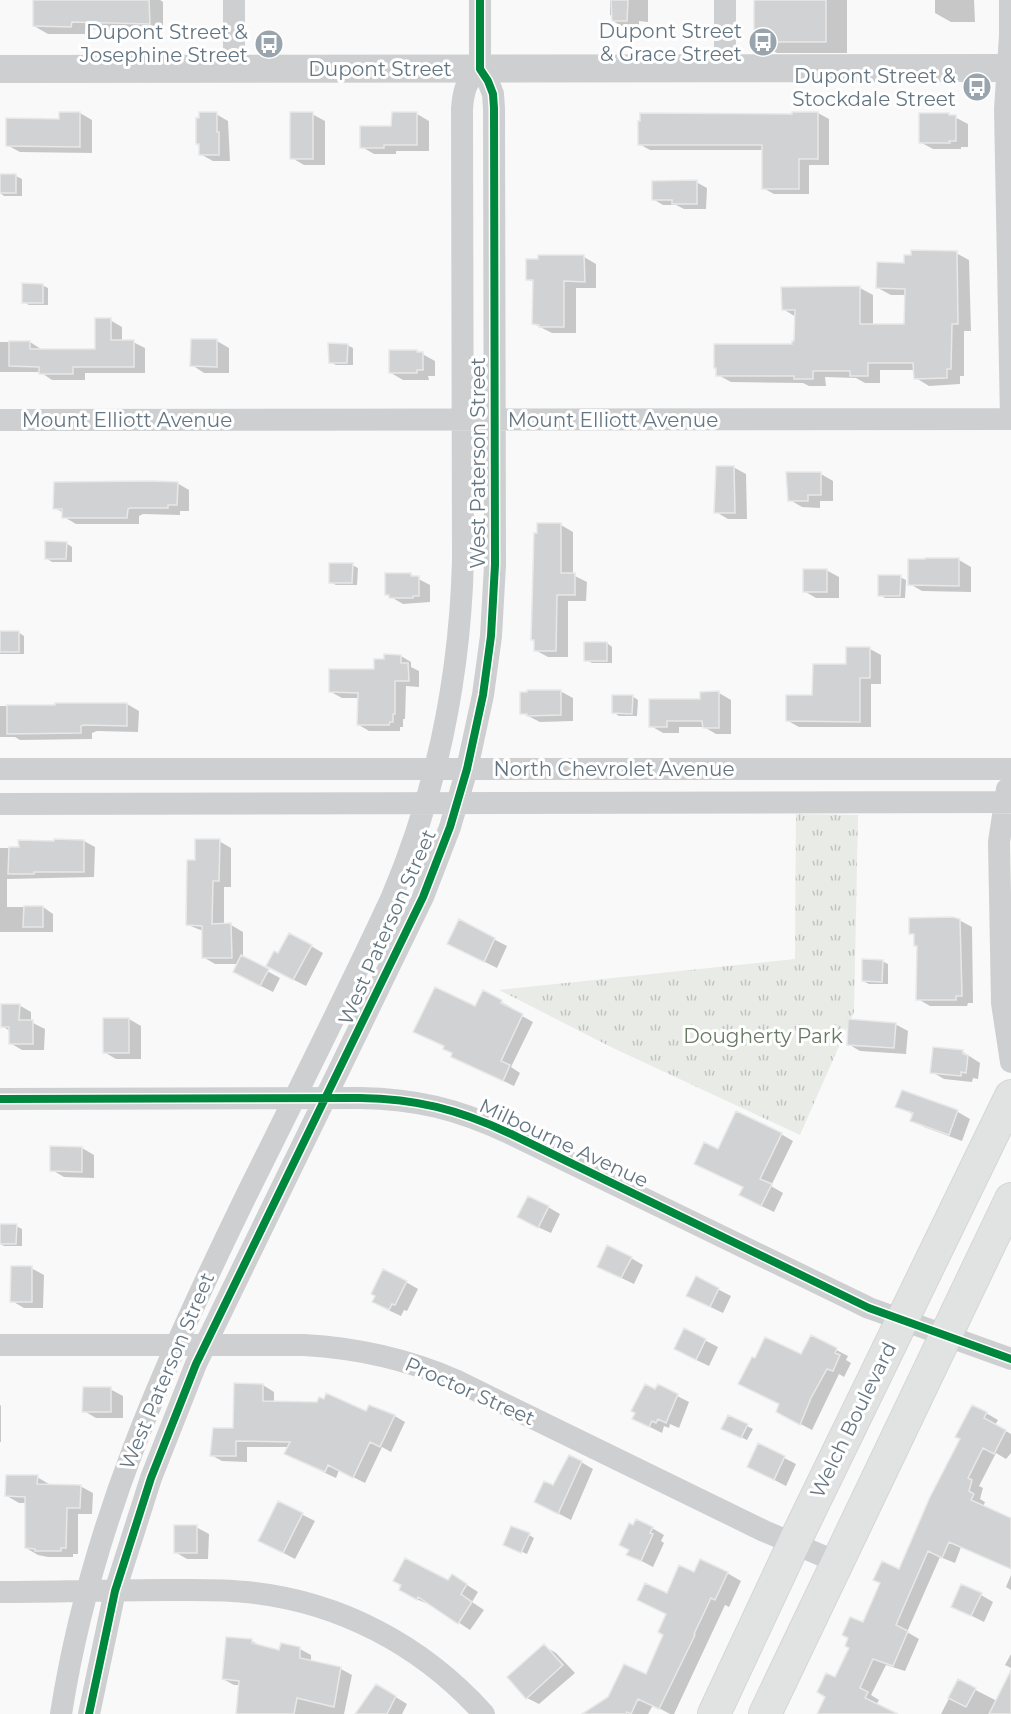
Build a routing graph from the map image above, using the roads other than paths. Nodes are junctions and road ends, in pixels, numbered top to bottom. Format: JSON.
{"nodes":[{"id":1,"x":234,"y":0,"type":"edge"},
{"id":2,"x":480,"y":0,"type":"edge"},
{"id":3,"x":725,"y":0,"type":"edge"},
{"id":4,"x":1010,"y":0,"type":"edge"},
{"id":5,"x":1009,"y":68,"type":"edge"},
{"id":6,"x":0,"y":69,"type":"edge"},
{"id":7,"x":234,"y":69,"type":"junction"},
{"id":8,"x":480,"y":69,"type":"junction"},
{"id":9,"x":724,"y":69,"type":"junction"},
{"id":10,"x":1011,"y":419,"type":"edge"},
{"id":11,"x":0,"y":420,"type":"edge"},
{"id":12,"x":463,"y":420,"type":"junction"},
{"id":13,"x":495,"y":420,"type":"junction"},
{"id":14,"x":0,"y":769,"type":"edge"},
{"id":15,"x":435,"y":769,"type":"junction"},
{"id":16,"x":467,"y":769,"type":"junction"},
{"id":17,"x":1011,"y":769,"type":"edge"},
{"id":18,"x":1008,"y":802,"type":"edge"},
{"id":19,"x":0,"y":804,"type":"edge"},
{"id":20,"x":425,"y":804,"type":"junction"},
{"id":21,"x":457,"y":804,"type":"junction"},
{"id":22,"x":1011,"y":1062,"type":"edge"},
{"id":23,"x":1011,"y":1096,"type":"edge"},
{"id":24,"x":325,"y":1098,"type":"junction"},
{"id":25,"x":0,"y":1099,"type":"edge"},
{"id":26,"x":294,"y":1099,"type":"junction"},
{"id":27,"x":1011,"y":1199,"type":"edge"},
{"id":28,"x":902,"y":1321,"type":"junction"},
{"id":29,"x":945,"y":1336,"type":"junction"},
{"id":30,"x":0,"y":1345,"type":"edge"},
{"id":31,"x":175,"y":1345,"type":"junction"},
{"id":32,"x":204,"y":1345,"type":"junction"},
{"id":33,"x":1011,"y":1359,"type":"edge"},
{"id":34,"x":794,"y":1543,"type":"junction"},
{"id":35,"x":837,"y":1562,"type":"junction"},
{"id":36,"x":115,"y":1590,"type":"junction"},
{"id":37,"x":86,"y":1591,"type":"junction"},
{"id":38,"x":0,"y":1592,"type":"edge"},
{"id":39,"x":61,"y":1714,"type":"edge"},
{"id":40,"x":89,"y":1714,"type":"edge"},
{"id":41,"x":484,"y":1714,"type":"edge"},
{"id":42,"x":714,"y":1714,"type":"edge"},
{"id":43,"x":765,"y":1714,"type":"edge"}],
"edges":[{"from":1,"to":7,"type":"street"},
{"from":2,"to":8,"type":"street","name":"West Paterson Street"},
{"from":3,"to":9,"type":"street"},
{"from":4,"to":5,"type":"street"},
{"from":5,"to":9,"type":"street","name":"Dupont Street"},
{"from":5,"to":10,"type":"street"},
{"from":6,"to":7,"type":"street","name":"Dupont Street"},
{"from":7,"to":8,"type":"street","name":"Dupont Street"},
{"from":8,"to":9,"type":"street","name":"Dupont Street"},
{"from":8,"to":12,"type":"street","name":"West Paterson Street"},
{"from":8,"to":13,"type":"street","name":"West Paterson Street"},
{"from":10,"to":13,"type":"street","name":"Mount Elliott Avenue"},
{"from":11,"to":12,"type":"street","name":"Mount Elliott Avenue"},
{"from":12,"to":13,"type":"street","name":"Mount Elliott Avenue"},
{"from":12,"to":15,"type":"street","name":"West Paterson Street"},
{"from":13,"to":16,"type":"street","name":"West Paterson Street"},
{"from":14,"to":15,"type":"street","name":"North Chevrolet Avenue"},
{"from":15,"to":16,"type":"street","name":"North Chevrolet Avenue"},
{"from":15,"to":20,"type":"street","name":"West Paterson Street"},
{"from":16,"to":17,"type":"street","name":"North Chevrolet Avenue"},
{"from":16,"to":21,"type":"street","name":"West Paterson Street"},
{"from":17,"to":18,"type":"street"},
{"from":18,"to":21,"type":"street","name":"North Chevrolet Avenue"},
{"from":18,"to":22,"type":"street"},
{"from":19,"to":20,"type":"street","name":"North Chevrolet Avenue"},
{"from":20,"to":21,"type":"street","name":"North Chevrolet Avenue"},
{"from":20,"to":26,"type":"street","name":"West Paterson Street"},
{"from":21,"to":24,"type":"street","name":"West Paterson Street"},
{"from":23,"to":28,"type":"main road","name":"Welch Boulevard"},
{"from":24,"to":26,"type":"street","name":"Milbourne Avenue"},
{"from":24,"to":28,"type":"street","name":"Milbourne Avenue"},
{"from":24,"to":32,"type":"street","name":"West Paterson Street"},
{"from":25,"to":26,"type":"street","name":"Milbourne Avenue"},
{"from":26,"to":31,"type":"street","name":"West Paterson Street"},
{"from":27,"to":29,"type":"main road"},
{"from":28,"to":29,"type":"street","name":"Milbourne Avenue"},
{"from":28,"to":34,"type":"main road","name":"Welch Boulevard"},
{"from":29,"to":33,"type":"street","name":"Milbourne Avenue"},
{"from":29,"to":35,"type":"main road"},
{"from":30,"to":31,"type":"street","name":"Proctor Street"},
{"from":31,"to":32,"type":"street","name":"Proctor Street"},
{"from":31,"to":37,"type":"street","name":"West Paterson Street"},
{"from":32,"to":34,"type":"street","name":"Proctor Street"},
{"from":32,"to":36,"type":"street","name":"West Paterson Street"},
{"from":34,"to":35,"type":"street","name":"Proctor Street"},
{"from":34,"to":42,"type":"main road","name":"Welch Boulevard"},
{"from":35,"to":43,"type":"main road"},
{"from":36,"to":37,"type":"street"},
{"from":36,"to":40,"type":"street","name":"West Paterson Street"},
{"from":36,"to":41,"type":"street"},
{"from":37,"to":38,"type":"street"},
{"from":37,"to":39,"type":"street","name":"West Paterson Street"}]}
